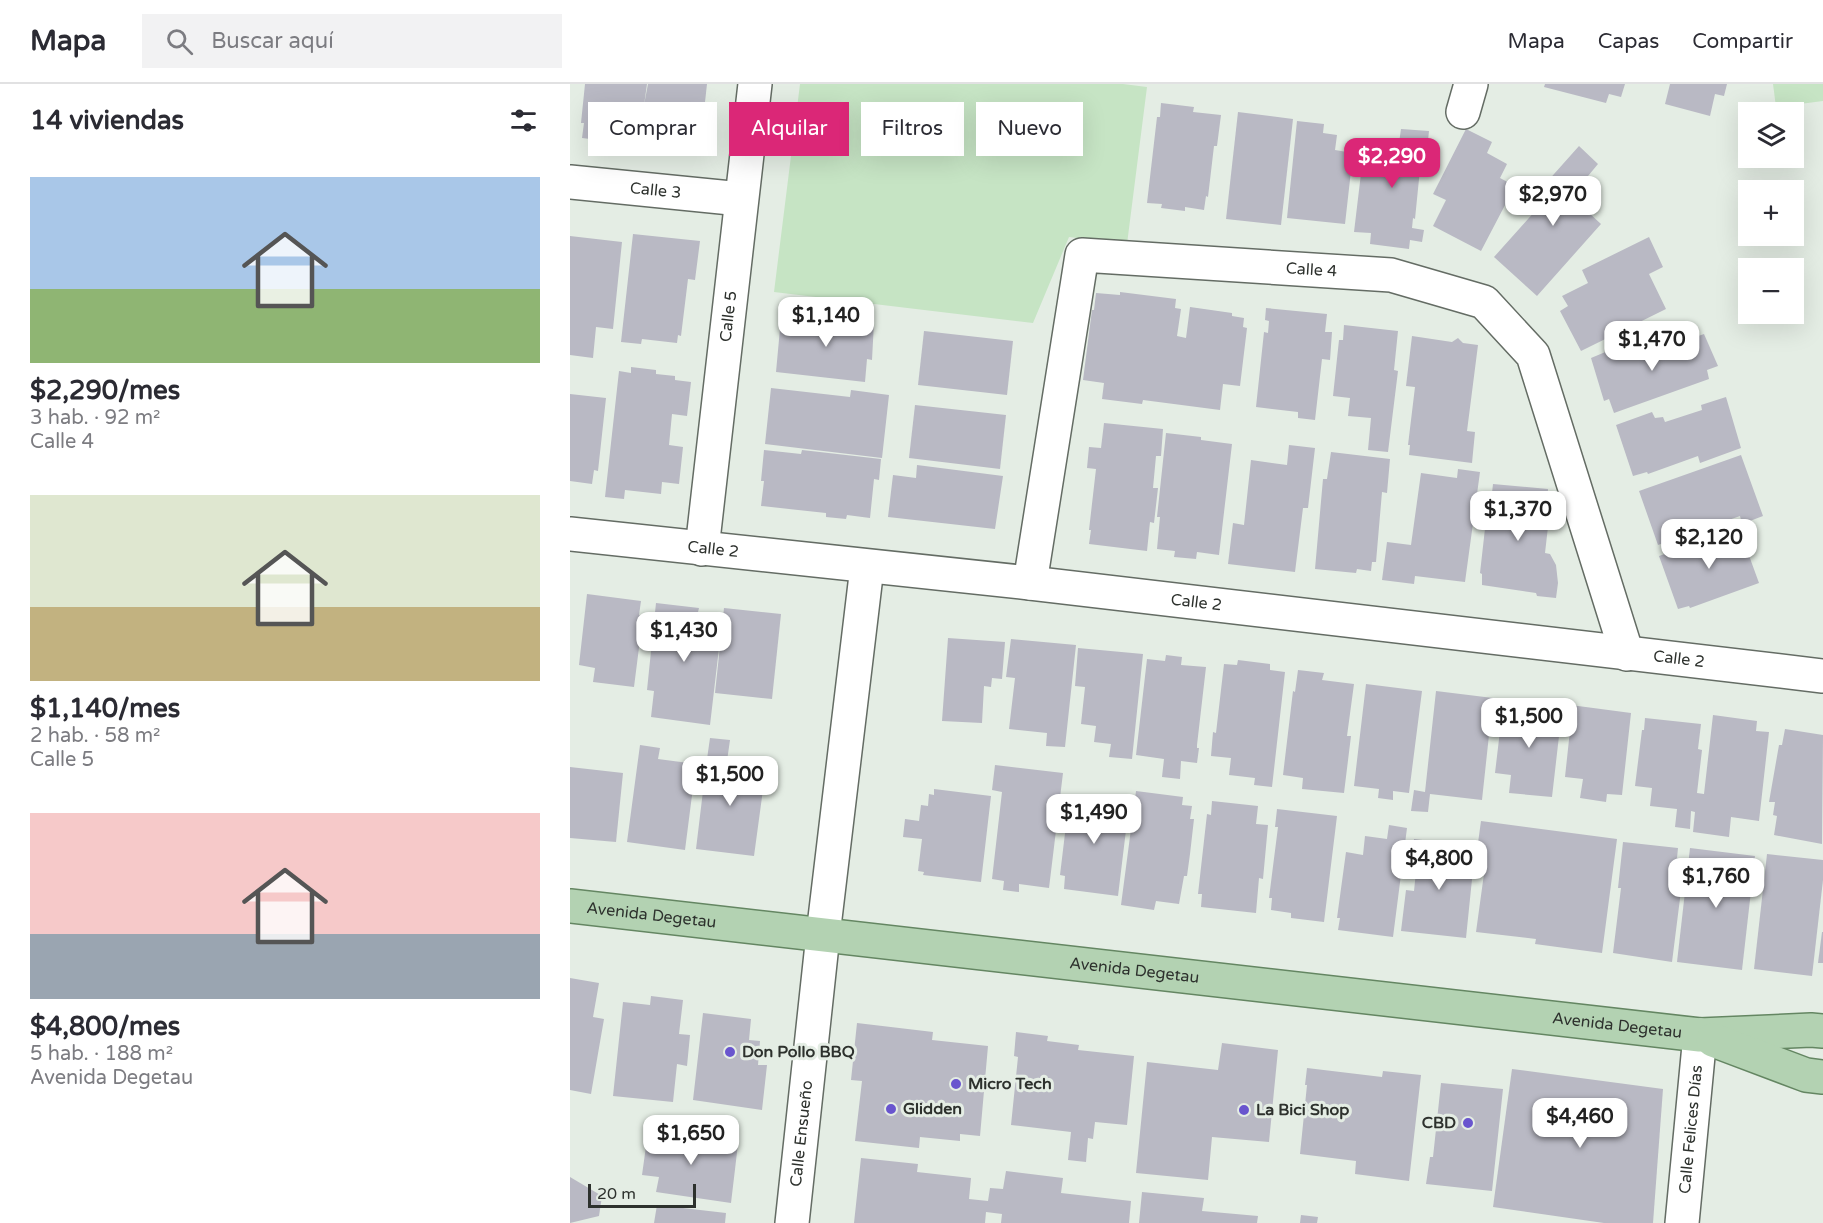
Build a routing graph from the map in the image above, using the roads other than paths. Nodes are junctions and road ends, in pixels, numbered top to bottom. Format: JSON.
{"nodes":[{"id":1,"x":755,"y":84,"type":"edge"},
{"id":2,"x":570,"y":182,"type":"edge"},
{"id":3,"x":741,"y":199,"type":"junction"},
{"id":4,"x":570,"y":534,"type":"edge"},
{"id":5,"x":702,"y":549,"type":"junction"},
{"id":6,"x":867,"y":567,"type":"junction"},
{"id":7,"x":1030,"y":583,"type":"junction"},
{"id":8,"x":1627,"y":654,"type":"junction"},
{"id":9,"x":1823,"y":676,"type":"edge"},
{"id":10,"x":570,"y":906,"type":"edge"},
{"id":11,"x":823,"y":935,"type":"junction"},
{"id":12,"x":1823,"y":1031,"type":"edge"},
{"id":13,"x":1700,"y":1035,"type":"junction"},
{"id":14,"x":1823,"y":1077,"type":"edge"},
{"id":15,"x":792,"y":1223,"type":"edge"},
{"id":16,"x":1682,"y":1223,"type":"edge"}],
"edges":[{"from":1,"to":3,"type":"street","name":"Calle 5"},
{"from":2,"to":3,"type":"street","name":"Calle 3"},
{"from":3,"to":5,"type":"street","name":"Calle 5"},
{"from":4,"to":5,"type":"street","name":"Calle 2"},
{"from":5,"to":6,"type":"street","name":"Calle 2"},
{"from":6,"to":7,"type":"street","name":"Calle 2"},
{"from":6,"to":11,"type":"street","name":"Calle Ensueño"},
{"from":7,"to":8,"type":"street","name":"Calle 2"},
{"from":7,"to":8,"type":"street","name":"Calle 4"},
{"from":8,"to":9,"type":"street","name":"Calle 2"},
{"from":10,"to":11,"type":"main road","name":"Avenida Degetau"},
{"from":11,"to":13,"type":"main road","name":"Avenida Degetau"},
{"from":11,"to":15,"type":"street","name":"Calle Ensueño"},
{"from":12,"to":13,"type":"main road","name":"Avenida Degetau"},
{"from":13,"to":14,"type":"main road","name":"Avenida Degetau"},
{"from":13,"to":16,"type":"street","name":"Calle Felices Días"}]}
